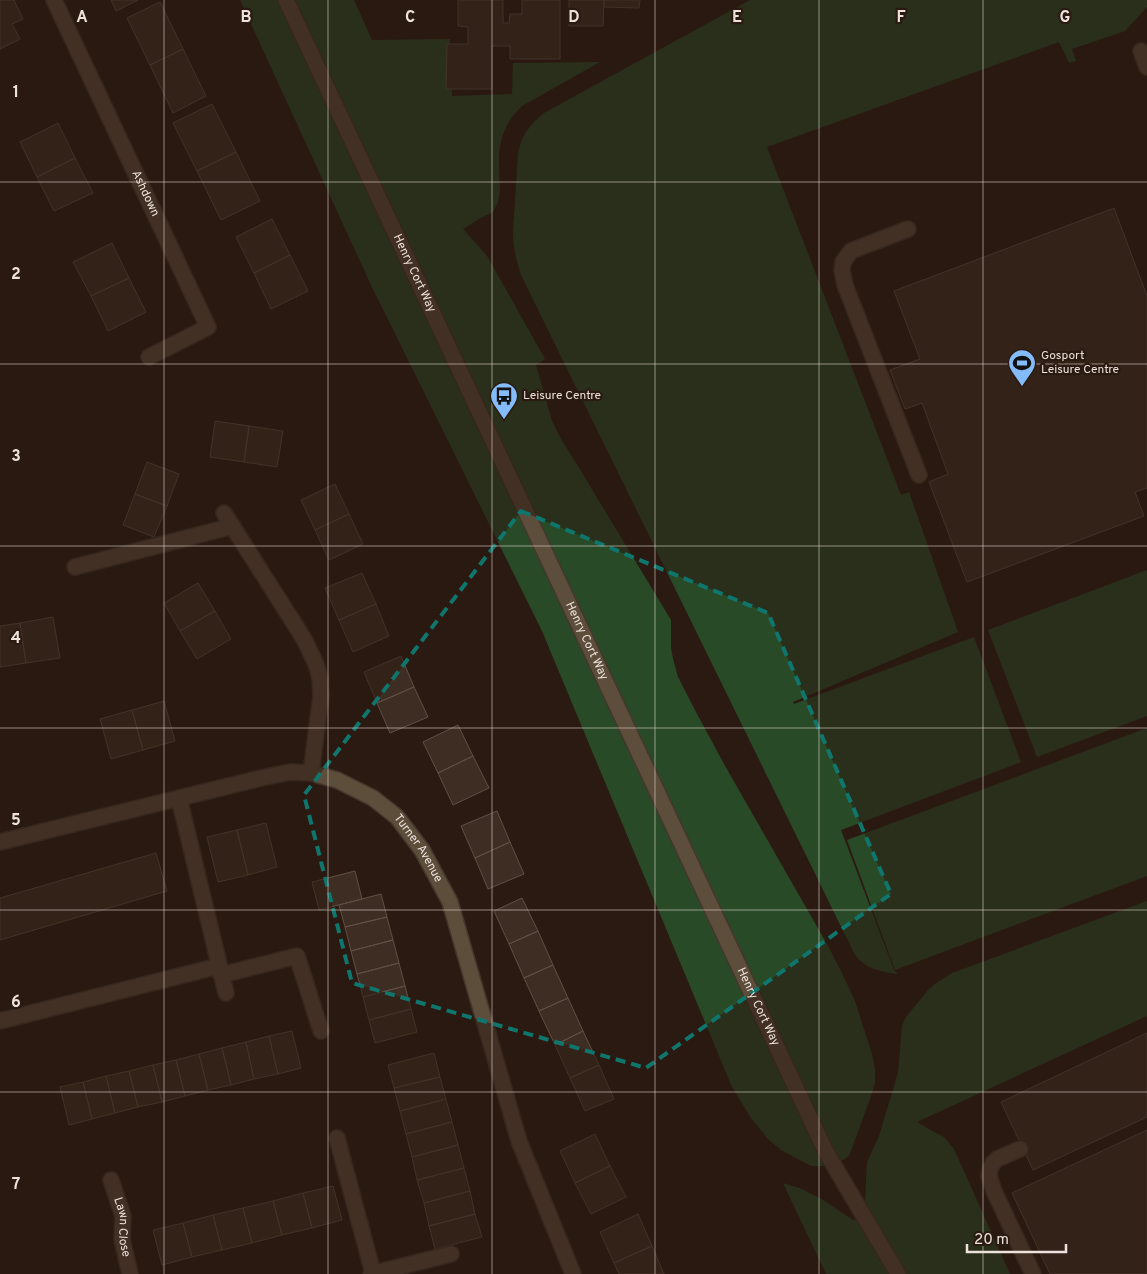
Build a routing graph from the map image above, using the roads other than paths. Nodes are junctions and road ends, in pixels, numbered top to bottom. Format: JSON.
{"nodes":[{"id":1,"x":54,"y":0,"type":"edge"},
{"id":2,"x":286,"y":0,"type":"edge"},
{"id":3,"x":1141,"y":51,"type":"dead end"},
{"id":4,"x":1147,"y":67,"type":"edge"},
{"id":5,"x":908,"y":229,"type":"dead end"},
{"id":6,"x":149,"y":357,"type":"dead end"},
{"id":7,"x":919,"y":475,"type":"dead end"},
{"id":8,"x":224,"y":513,"type":"dead end"},
{"id":9,"x":233,"y":526,"type":"junction"},
{"id":10,"x":75,"y":567,"type":"dead end"},
{"id":11,"x":311,"y":773,"type":"junction"},
{"id":12,"x":179,"y":798,"type":"junction"},
{"id":13,"x":0,"y":842,"type":"edge"},
{"id":14,"x":220,"y":971,"type":"junction"},
{"id":15,"x":226,"y":993,"type":"dead end"},
{"id":16,"x":0,"y":1021,"type":"edge"},
{"id":17,"x":321,"y":1031,"type":"dead end"},
{"id":18,"x":337,"y":1138,"type":"dead end"},
{"id":19,"x":1020,"y":1148,"type":"dead end"},
{"id":20,"x":111,"y":1180,"type":"dead end"},
{"id":21,"x":451,"y":1254,"type":"dead end"},
{"id":22,"x":130,"y":1274,"type":"edge"},
{"id":23,"x":372,"y":1274,"type":"edge"},
{"id":24,"x":572,"y":1274,"type":"edge"},
{"id":25,"x":898,"y":1274,"type":"edge"},
{"id":26,"x":1033,"y":1274,"type":"edge"}],
"edges":[{"from":1,"to":6,"type":"street","name":"Ashdown"},
{"from":2,"to":25,"type":"street","name":"Henry Cort Way"},
{"from":3,"to":4,"type":"street"},
{"from":5,"to":7,"type":"street"},
{"from":8,"to":9,"type":"street"},
{"from":9,"to":10,"type":"street"},
{"from":9,"to":11,"type":"street"},
{"from":11,"to":12,"type":"street","name":"Turner Avenue"},
{"from":11,"to":24,"type":"street","name":"Turner Avenue"},
{"from":12,"to":13,"type":"street","name":"Turner Avenue"},
{"from":12,"to":14,"type":"street"},
{"from":14,"to":15,"type":"street"},
{"from":14,"to":16,"type":"street"},
{"from":14,"to":17,"type":"street"},
{"from":18,"to":23,"type":"street"},
{"from":19,"to":26,"type":"street"},
{"from":20,"to":22,"type":"street","name":"Lawn Close"},
{"from":21,"to":23,"type":"street"}]}
